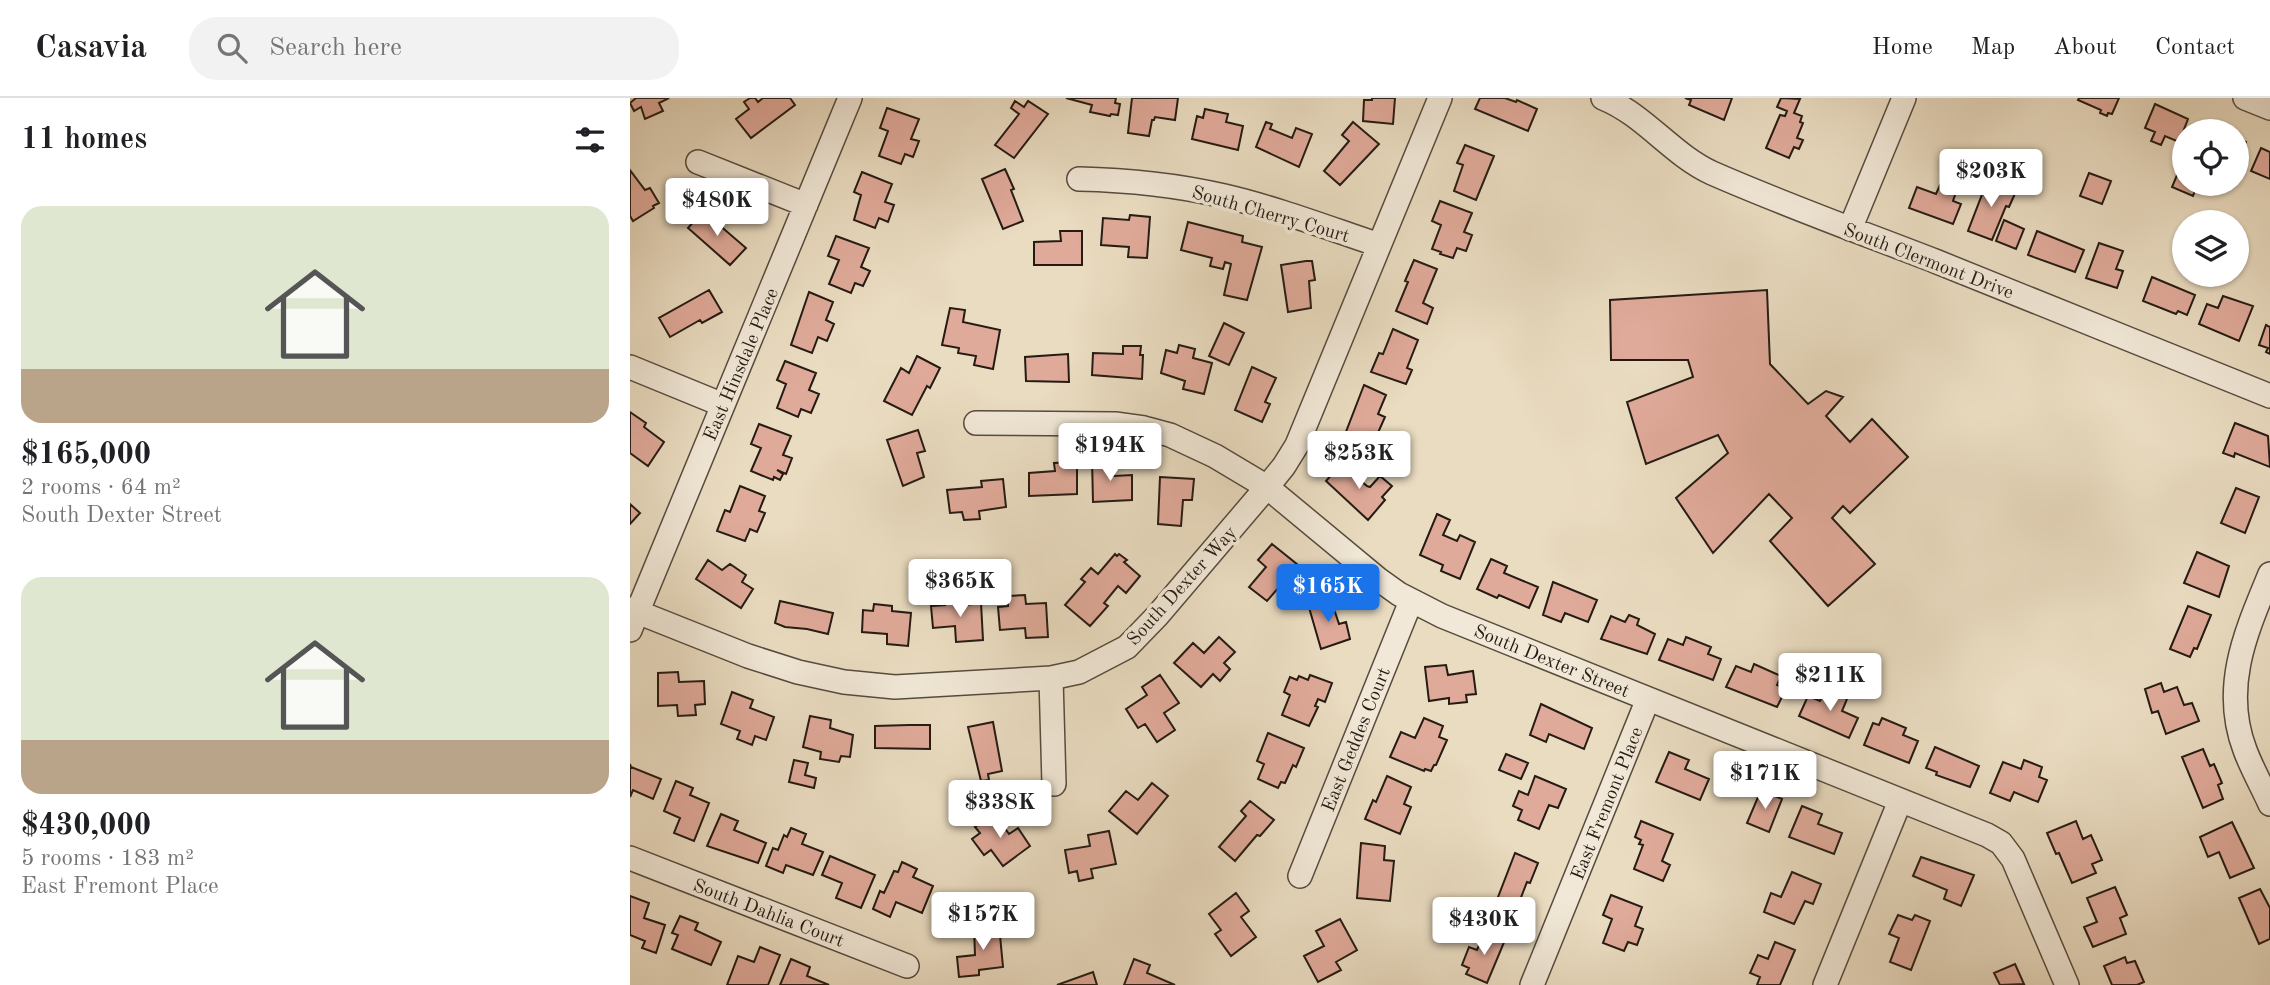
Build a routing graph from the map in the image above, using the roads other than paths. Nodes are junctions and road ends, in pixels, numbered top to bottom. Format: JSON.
{"nodes":[{"id":1,"x":850,"y":98,"type":"edge"},
{"id":2,"x":1440,"y":98,"type":"edge"},
{"id":3,"x":1603,"y":98,"type":"edge"},
{"id":4,"x":1905,"y":98,"type":"edge"},
{"id":5,"x":2245,"y":98,"type":"edge"},
{"id":6,"x":2270,"y":108,"type":"edge"},
{"id":7,"x":698,"y":162,"type":"dead end"},
{"id":8,"x":1079,"y":179,"type":"dead end"},
{"id":9,"x":806,"y":205,"type":"junction"},
{"id":10,"x":1850,"y":229,"type":"junction"},
{"id":11,"x":1378,"y":245,"type":"junction"},
{"id":12,"x":630,"y":366,"type":"edge"},
{"id":13,"x":2270,"y":396,"type":"edge"},
{"id":14,"x":723,"y":405,"type":"junction"},
{"id":15,"x":976,"y":423,"type":"dead end"},
{"id":16,"x":1267,"y":487,"type":"junction"},
{"id":17,"x":2270,"y":574,"type":"edge"},
{"id":18,"x":1411,"y":601,"type":"junction"},
{"id":19,"x":632,"y":617,"type":"edge"},
{"id":20,"x":1051,"y":678,"type":"junction"},
{"id":21,"x":1648,"y":699,"type":"junction"},
{"id":22,"x":1054,"y":783,"type":"dead end"},
{"id":23,"x":2268,"y":791,"type":"edge"},
{"id":24,"x":1900,"y":801,"type":"junction"},
{"id":25,"x":630,"y":858,"type":"edge"},
{"id":26,"x":1300,"y":876,"type":"dead end"},
{"id":27,"x":907,"y":966,"type":"dead end"},
{"id":28,"x":1532,"y":985,"type":"edge"},
{"id":29,"x":1825,"y":985,"type":"edge"},
{"id":30,"x":2067,"y":985,"type":"edge"}],
"edges":[{"from":1,"to":9,"type":"street","name":"East Hinsdale Place"},
{"from":2,"to":11,"type":"street","name":"South Dexter Way"},
{"from":3,"to":10,"type":"street","name":"South Clermont Drive"},
{"from":4,"to":10,"type":"street"},
{"from":5,"to":6,"type":"street"},
{"from":7,"to":9,"type":"street"},
{"from":8,"to":11,"type":"street","name":"South Cherry Court"},
{"from":9,"to":14,"type":"street","name":"East Hinsdale Place"},
{"from":10,"to":13,"type":"street","name":"South Clermont Drive"},
{"from":11,"to":16,"type":"street","name":"South Dexter Way"},
{"from":12,"to":14,"type":"street"},
{"from":14,"to":19,"type":"street","name":"East Hinsdale Place"},
{"from":15,"to":16,"type":"street","name":"South Dexter Street"},
{"from":16,"to":18,"type":"street","name":"South Dexter Street"},
{"from":16,"to":20,"type":"street","name":"South Dexter Way"},
{"from":17,"to":23,"type":"street"},
{"from":18,"to":21,"type":"street","name":"South Dexter Street"},
{"from":18,"to":26,"type":"street","name":"East Geddes Court"},
{"from":19,"to":20,"type":"street","name":"South Dexter Way"},
{"from":20,"to":22,"type":"street"},
{"from":21,"to":24,"type":"street","name":"South Dexter Street"},
{"from":21,"to":28,"type":"street","name":"East Fremont Place"},
{"from":24,"to":29,"type":"street"},
{"from":24,"to":30,"type":"street","name":"South Dexter Street"},
{"from":25,"to":27,"type":"street","name":"South Dahlia Court"}]}
